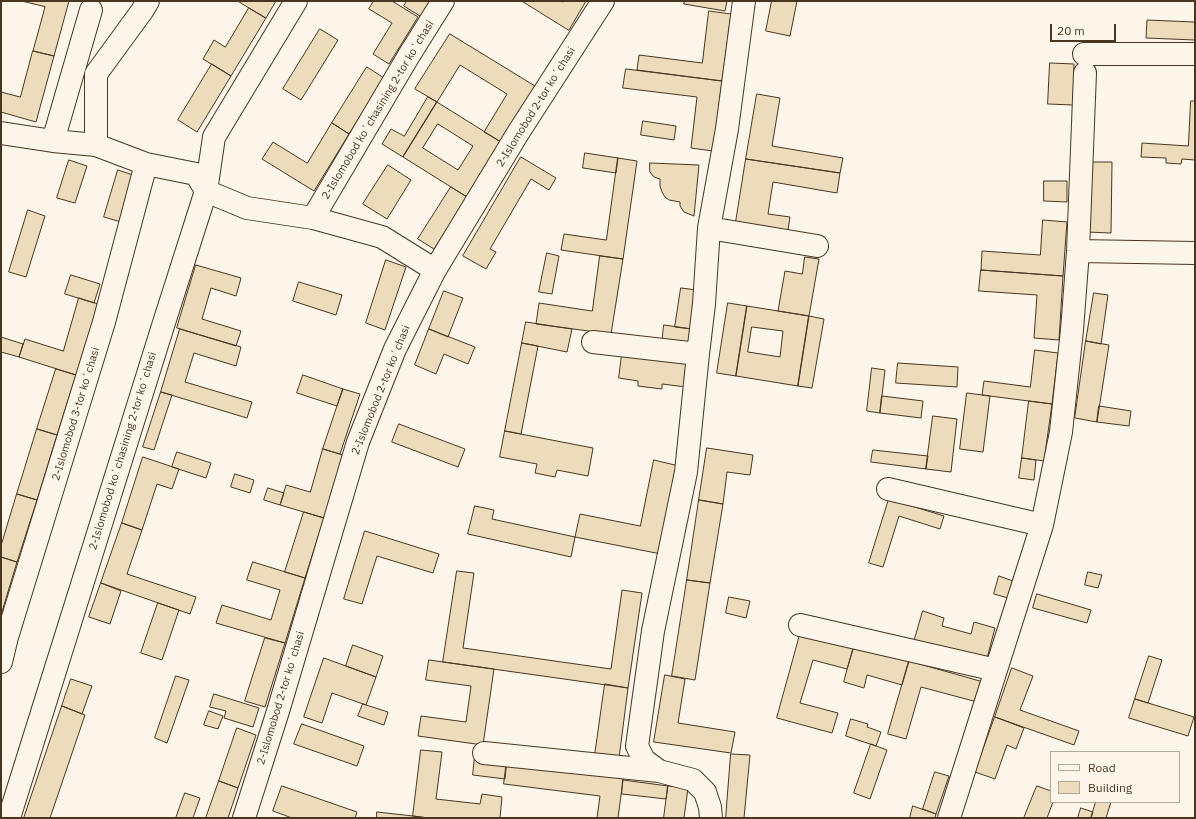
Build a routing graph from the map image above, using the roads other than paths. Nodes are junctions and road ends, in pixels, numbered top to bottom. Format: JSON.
{"nodes":[{"id":1,"x":148,"y":1,"type":"edge"},
{"id":2,"x":296,"y":1,"type":"edge"},
{"id":3,"x":443,"y":1,"type":"edge"},
{"id":4,"x":603,"y":1,"type":"edge"},
{"id":5,"x":744,"y":1,"type":"edge"},
{"id":6,"x":91,"y":10,"type":"dead end"},
{"id":7,"x":1195,"y":54,"type":"edge"},
{"id":8,"x":1,"y":133,"type":"edge"},
{"id":9,"x":53,"y":141,"type":"junction"},
{"id":10,"x":96,"y":145,"type":"junction"},
{"id":11,"x":146,"y":164,"type":"junction"},
{"id":12,"x":206,"y":191,"type":"junction"},
{"id":13,"x":313,"y":218,"type":"junction"},
{"id":14,"x":709,"y":228,"type":"junction"},
{"id":15,"x":817,"y":246,"type":"dead end"},
{"id":16,"x":1078,"y":251,"type":"junction"},
{"id":17,"x":1195,"y":253,"type":"edge"},
{"id":18,"x":435,"y":270,"type":"junction"},
{"id":19,"x":593,"y":342,"type":"dead end"},
{"id":20,"x":698,"y":354,"type":"junction"},
{"id":21,"x":888,"y":489,"type":"dead end"},
{"id":22,"x":1042,"y":525,"type":"junction"},
{"id":23,"x":800,"y":625,"type":"dead end"},
{"id":24,"x":1,"y":662,"type":"edge"},
{"id":25,"x":996,"y":670,"type":"junction"},
{"id":26,"x":484,"y":753,"type":"dead end"},
{"id":27,"x":659,"y":771,"type":"junction"},
{"id":28,"x":9,"y":818,"type":"edge"},
{"id":29,"x":244,"y":818,"type":"edge"},
{"id":30,"x":711,"y":818,"type":"edge"},
{"id":31,"x":949,"y":818,"type":"edge"}],
"edges":[{"from":1,"to":10,"type":"street"},
{"from":2,"to":12,"type":"street","name":"2-Islomobod koʻchasining 2-tor koʻchasi"},
{"from":3,"to":13,"type":"street","name":"2-Islomobod koʻchasining 2-tor koʻchasi"},
{"from":4,"to":18,"type":"street","name":"2-Islomobod 2-tor koʻchasi"},
{"from":5,"to":14,"type":"street"},
{"from":6,"to":9,"type":"street"},
{"from":7,"to":16,"type":"street"},
{"from":8,"to":9,"type":"street"},
{"from":9,"to":10,"type":"street"},
{"from":10,"to":11,"type":"street"},
{"from":11,"to":12,"type":"street"},
{"from":11,"to":24,"type":"street","name":"2-Islomobod 3-tor koʻchasi"},
{"from":12,"to":13,"type":"street"},
{"from":12,"to":28,"type":"street","name":"2-Islomobod koʻchasining 2-tor koʻchasi"},
{"from":13,"to":18,"type":"street"},
{"from":14,"to":15,"type":"street"},
{"from":14,"to":20,"type":"street"},
{"from":16,"to":17,"type":"street"},
{"from":16,"to":22,"type":"street"},
{"from":18,"to":29,"type":"street","name":"2-Islomobod 2-tor koʻchasi"},
{"from":19,"to":20,"type":"street"},
{"from":20,"to":27,"type":"street"},
{"from":21,"to":22,"type":"street"},
{"from":22,"to":25,"type":"street"},
{"from":23,"to":25,"type":"street"},
{"from":25,"to":31,"type":"street"},
{"from":26,"to":27,"type":"street"},
{"from":27,"to":30,"type":"street"}]}
